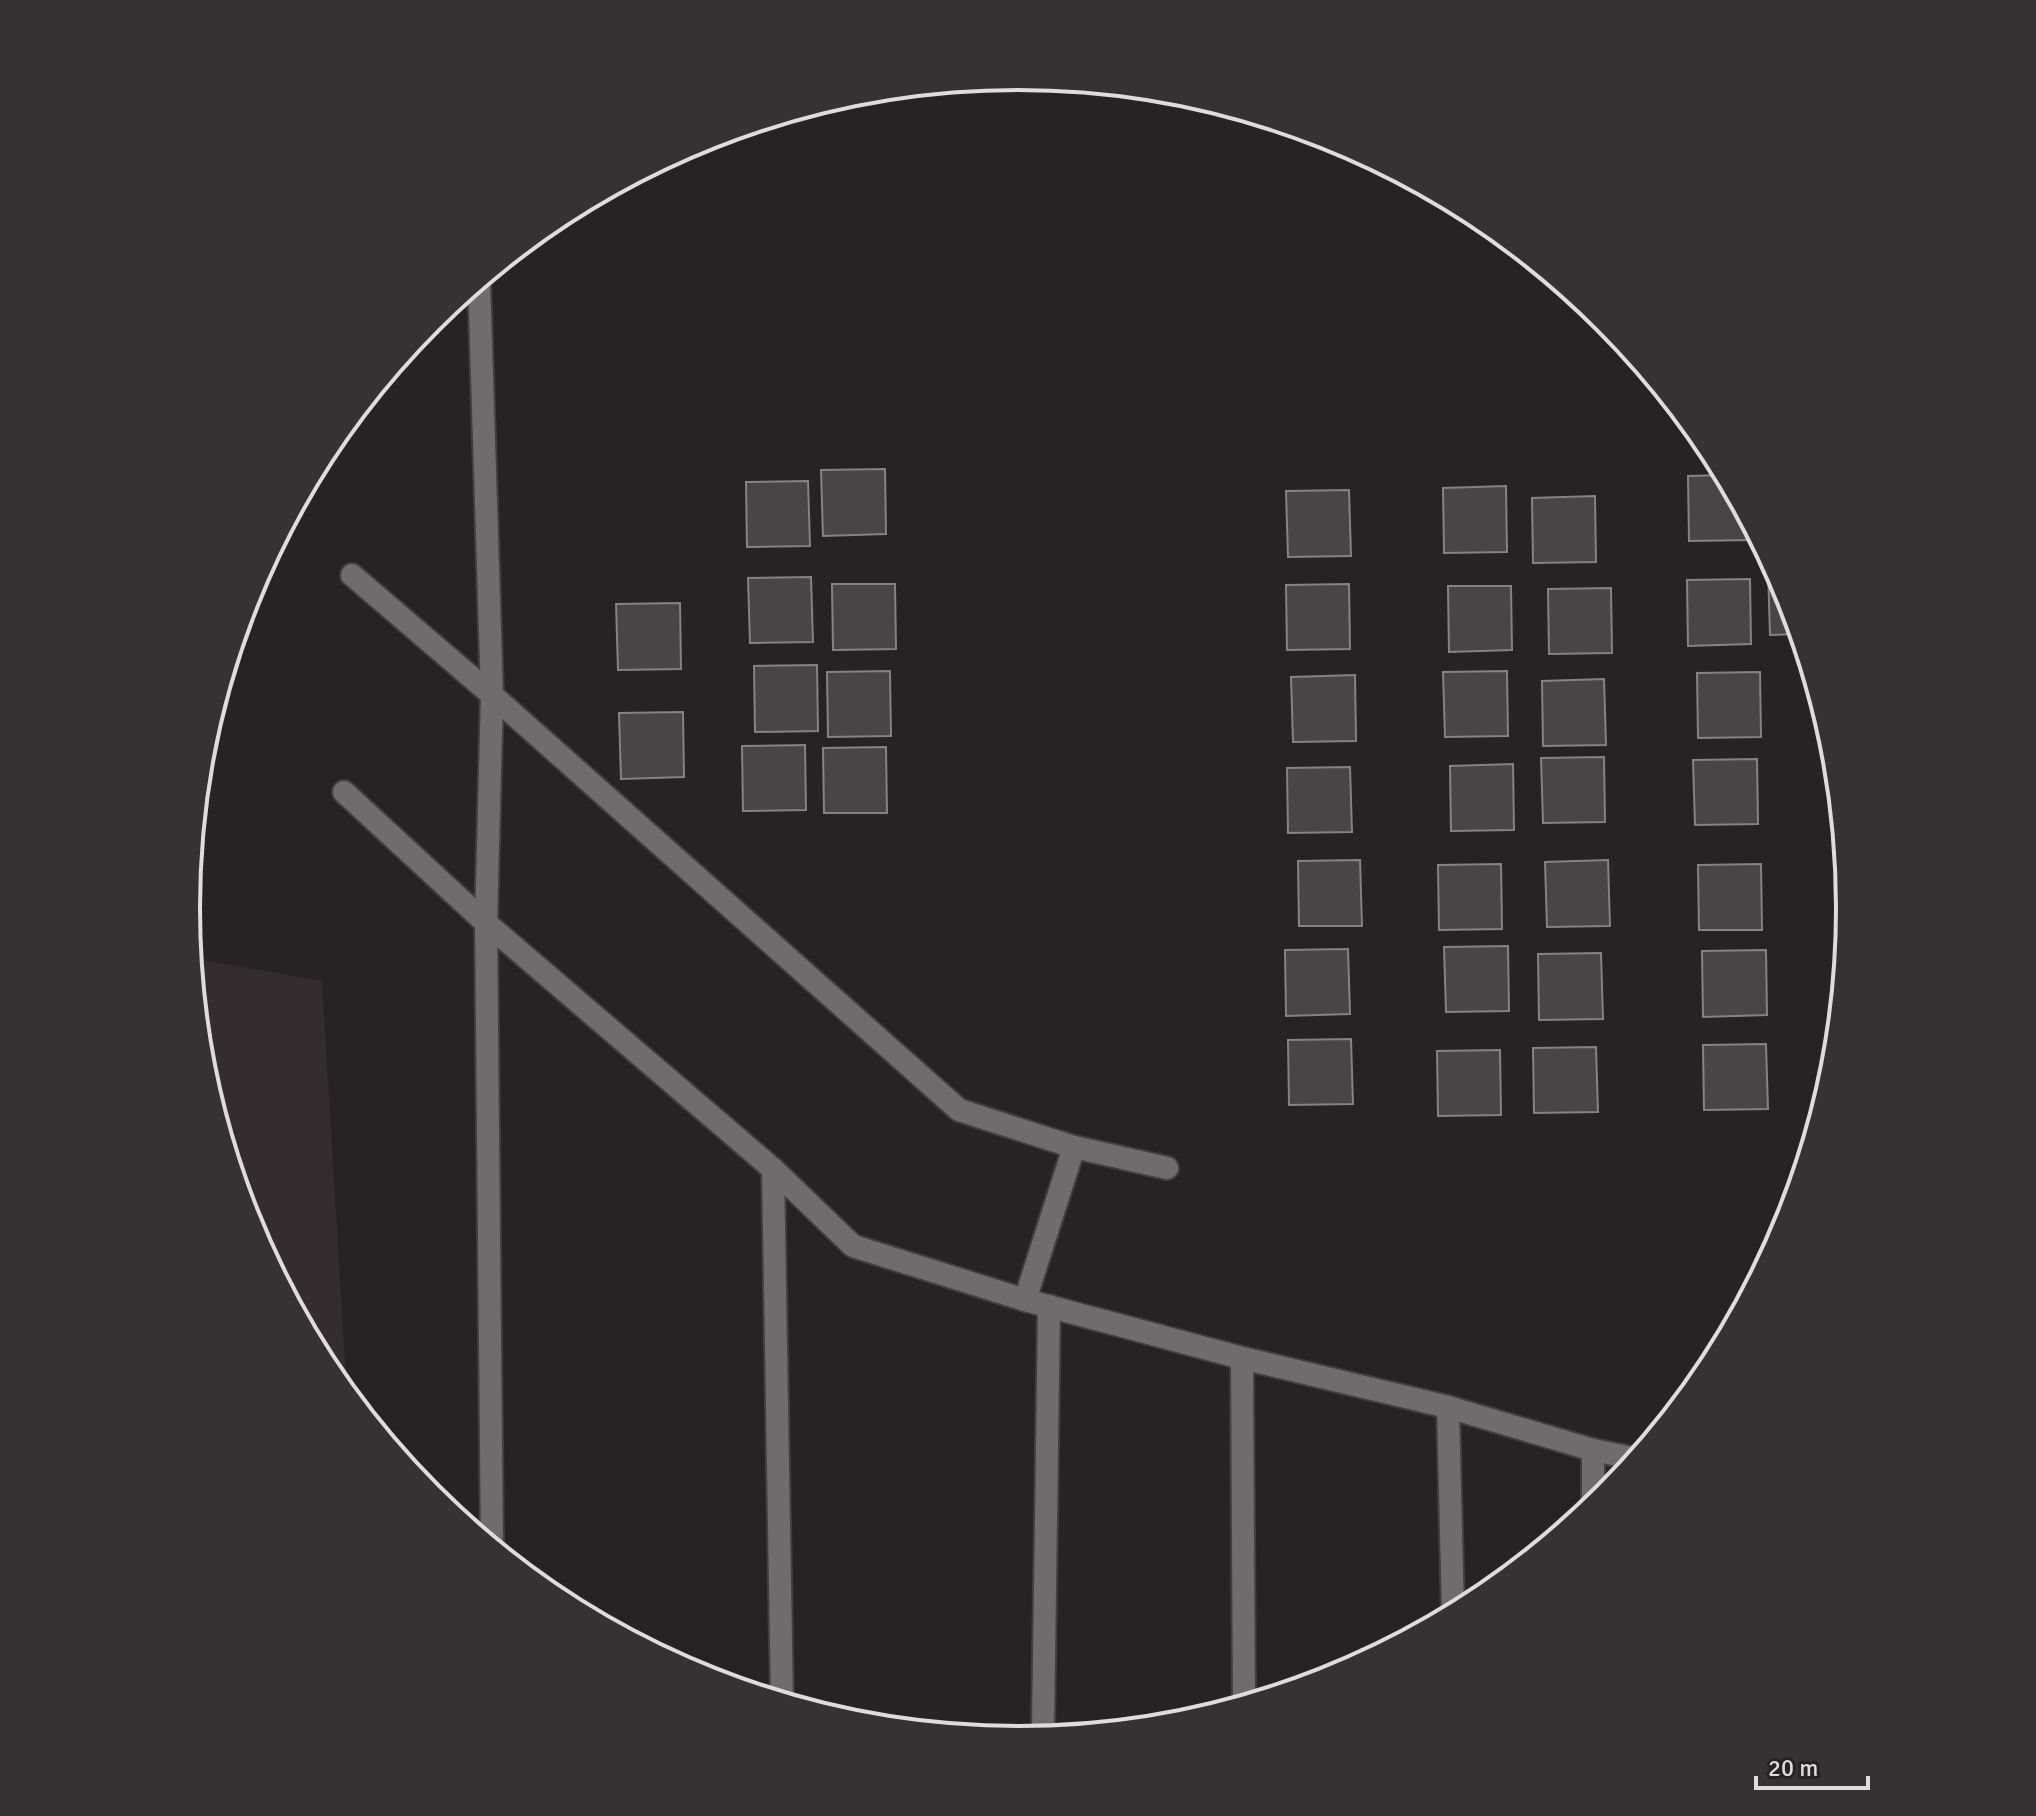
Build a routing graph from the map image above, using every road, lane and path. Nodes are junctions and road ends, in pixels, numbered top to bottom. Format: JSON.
{"nodes":[{"id":1,"x":479,"y":293,"type":"edge"},
{"id":2,"x":352,"y":575,"type":"dead end"},
{"id":3,"x":492,"y":695,"type":"junction"},
{"id":4,"x":344,"y":792,"type":"dead end"},
{"id":5,"x":486,"y":923,"type":"junction"},
{"id":6,"x":1074,"y":1147,"type":"junction"},
{"id":7,"x":1167,"y":1168,"type":"dead end"},
{"id":8,"x":773,"y":1169,"type":"junction"},
{"id":9,"x":1025,"y":1300,"type":"junction"},
{"id":10,"x":1049,"y":1306,"type":"junction"},
{"id":11,"x":1242,"y":1358,"type":"junction"},
{"id":12,"x":1448,"y":1407,"type":"junction"},
{"id":13,"x":1593,"y":1450,"type":"junction"},
{"id":14,"x":1624,"y":1456,"type":"edge"},
{"id":15,"x":1593,"y":1489,"type":"edge"},
{"id":16,"x":492,"y":1534,"type":"edge"},
{"id":17,"x":1453,"y":1600,"type":"edge"},
{"id":18,"x":782,"y":1691,"type":"edge"},
{"id":19,"x":1244,"y":1694,"type":"edge"},
{"id":20,"x":1043,"y":1725,"type":"edge"}],
"edges":[{"from":1,"to":3,"type":"lane"},
{"from":2,"to":3,"type":"lane"},
{"from":3,"to":5,"type":"lane"},
{"from":3,"to":6,"type":"lane"},
{"from":4,"to":5,"type":"lane"},
{"from":5,"to":8,"type":"lane"},
{"from":5,"to":16,"type":"lane"},
{"from":6,"to":7,"type":"lane"},
{"from":6,"to":9,"type":"lane"},
{"from":8,"to":9,"type":"lane"},
{"from":8,"to":18,"type":"lane"},
{"from":9,"to":10,"type":"lane"},
{"from":10,"to":11,"type":"lane"},
{"from":10,"to":20,"type":"lane"},
{"from":11,"to":12,"type":"lane"},
{"from":11,"to":19,"type":"lane"},
{"from":12,"to":13,"type":"lane"},
{"from":12,"to":17,"type":"lane"},
{"from":13,"to":14,"type":"lane"},
{"from":13,"to":15,"type":"lane"}]}
